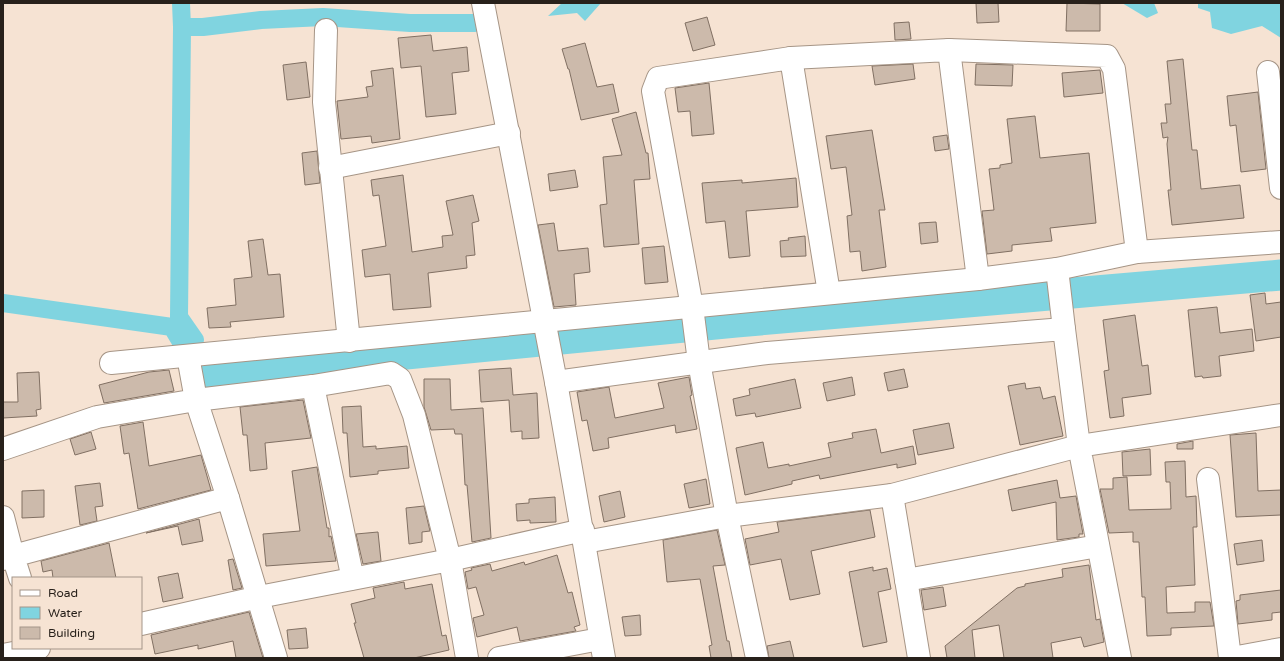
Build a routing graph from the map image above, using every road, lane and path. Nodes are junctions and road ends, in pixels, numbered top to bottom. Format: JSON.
{"nodes":[{"id":1,"x":483,"y":3,"type":"edge"},
{"id":2,"x":326,"y":30,"type":"dead end"},
{"id":3,"x":949,"y":50,"type":"junction"},
{"id":4,"x":791,"y":58,"type":"junction"},
{"id":5,"x":1268,"y":72,"type":"dead end"},
{"id":6,"x":509,"y":133,"type":"junction"},
{"id":7,"x":330,"y":168,"type":"junction"},
{"id":8,"x":1281,"y":188,"type":"edge"},
{"id":9,"x":1281,"y":242,"type":"edge"},
{"id":10,"x":1137,"y":252,"type":"junction"},
{"id":11,"x":1057,"y":269,"type":"junction"},
{"id":12,"x":978,"y":279,"type":"junction"},
{"id":13,"x":829,"y":293,"type":"junction"},
{"id":14,"x":692,"y":307,"type":"junction"},
{"id":15,"x":545,"y":322,"type":"junction"},
{"id":16,"x":1064,"y":329,"type":"junction"},
{"id":17,"x":348,"y":341,"type":"junction"},
{"id":18,"x":188,"y":356,"type":"junction"},
{"id":19,"x":699,"y":362,"type":"junction"},
{"id":20,"x":111,"y":363,"type":"dead end"},
{"id":21,"x":556,"y":382,"type":"junction"},
{"id":22,"x":313,"y":386,"type":"junction"},
{"id":23,"x":196,"y":400,"type":"junction"},
{"id":24,"x":1281,"y":415,"type":"edge"},
{"id":25,"x":1079,"y":446,"type":"junction"},
{"id":26,"x":3,"y":449,"type":"edge"},
{"id":27,"x":1208,"y":479,"type":"dead end"},
{"id":28,"x":892,"y":495,"type":"junction"},
{"id":29,"x":228,"y":498,"type":"junction"},
{"id":30,"x":727,"y":516,"type":"junction"},
{"id":31,"x":3,"y":517,"type":"edge"},
{"id":32,"x":584,"y":536,"type":"junction"},
{"id":33,"x":1098,"y":546,"type":"junction"},
{"id":34,"x":8,"y":557,"type":"edge"},
{"id":35,"x":450,"y":560,"type":"junction"},
{"id":36,"x":19,"y":577,"type":"edge"},
{"id":37,"x":350,"y":579,"type":"junction"},
{"id":38,"x":906,"y":580,"type":"junction"},
{"id":39,"x":258,"y":597,"type":"junction"},
{"id":40,"x":142,"y":624,"type":"edge"},
{"id":41,"x":34,"y":649,"type":"edge"},
{"id":42,"x":602,"y":649,"type":"edge"},
{"id":43,"x":1281,"y":649,"type":"edge"},
{"id":44,"x":3,"y":655,"type":"edge"},
{"id":45,"x":276,"y":658,"type":"edge"},
{"id":46,"x":467,"y":658,"type":"edge"},
{"id":47,"x":499,"y":658,"type":"edge"},
{"id":48,"x":757,"y":658,"type":"edge"},
{"id":49,"x":919,"y":658,"type":"edge"},
{"id":50,"x":1120,"y":658,"type":"edge"},
{"id":51,"x":1231,"y":658,"type":"edge"}],
"edges":[{"from":1,"to":6,"type":"street"},
{"from":2,"to":7,"type":"street"},
{"from":3,"to":4,"type":"street"},
{"from":3,"to":10,"type":"street"},
{"from":3,"to":12,"type":"street"},
{"from":4,"to":13,"type":"street"},
{"from":4,"to":14,"type":"street"},
{"from":5,"to":8,"type":"street"},
{"from":6,"to":7,"type":"street"},
{"from":6,"to":15,"type":"street"},
{"from":7,"to":17,"type":"street"},
{"from":9,"to":10,"type":"street"},
{"from":10,"to":11,"type":"street"},
{"from":11,"to":12,"type":"street"},
{"from":11,"to":16,"type":"street"},
{"from":12,"to":13,"type":"street"},
{"from":13,"to":14,"type":"street"},
{"from":14,"to":15,"type":"street"},
{"from":14,"to":19,"type":"street"},
{"from":15,"to":17,"type":"street"},
{"from":15,"to":21,"type":"street"},
{"from":16,"to":19,"type":"street"},
{"from":16,"to":25,"type":"street"},
{"from":17,"to":18,"type":"street"},
{"from":18,"to":20,"type":"street"},
{"from":18,"to":23,"type":"street"},
{"from":19,"to":21,"type":"street"},
{"from":19,"to":30,"type":"street"},
{"from":21,"to":32,"type":"street"},
{"from":22,"to":23,"type":"street"},
{"from":22,"to":35,"type":"street"},
{"from":22,"to":37,"type":"street"},
{"from":23,"to":26,"type":"street"},
{"from":23,"to":29,"type":"street"},
{"from":24,"to":25,"type":"street"},
{"from":25,"to":28,"type":"street"},
{"from":25,"to":33,"type":"street"},
{"from":27,"to":51,"type":"street"},
{"from":28,"to":30,"type":"street"},
{"from":28,"to":38,"type":"street"},
{"from":29,"to":34,"type":"street"},
{"from":29,"to":39,"type":"street"},
{"from":30,"to":32,"type":"street"},
{"from":30,"to":48,"type":"street"},
{"from":31,"to":34,"type":"street"},
{"from":32,"to":35,"type":"street"},
{"from":32,"to":42,"type":"street"},
{"from":33,"to":38,"type":"street"},
{"from":33,"to":50,"type":"street"},
{"from":34,"to":36,"type":"street"},
{"from":35,"to":37,"type":"street"},
{"from":35,"to":46,"type":"street"},
{"from":37,"to":39,"type":"street"},
{"from":38,"to":49,"type":"street"},
{"from":39,"to":40,"type":"street"},
{"from":39,"to":45,"type":"street"},
{"from":41,"to":44,"type":"street"},
{"from":42,"to":47,"type":"street"},
{"from":43,"to":51,"type":"street"}]}
